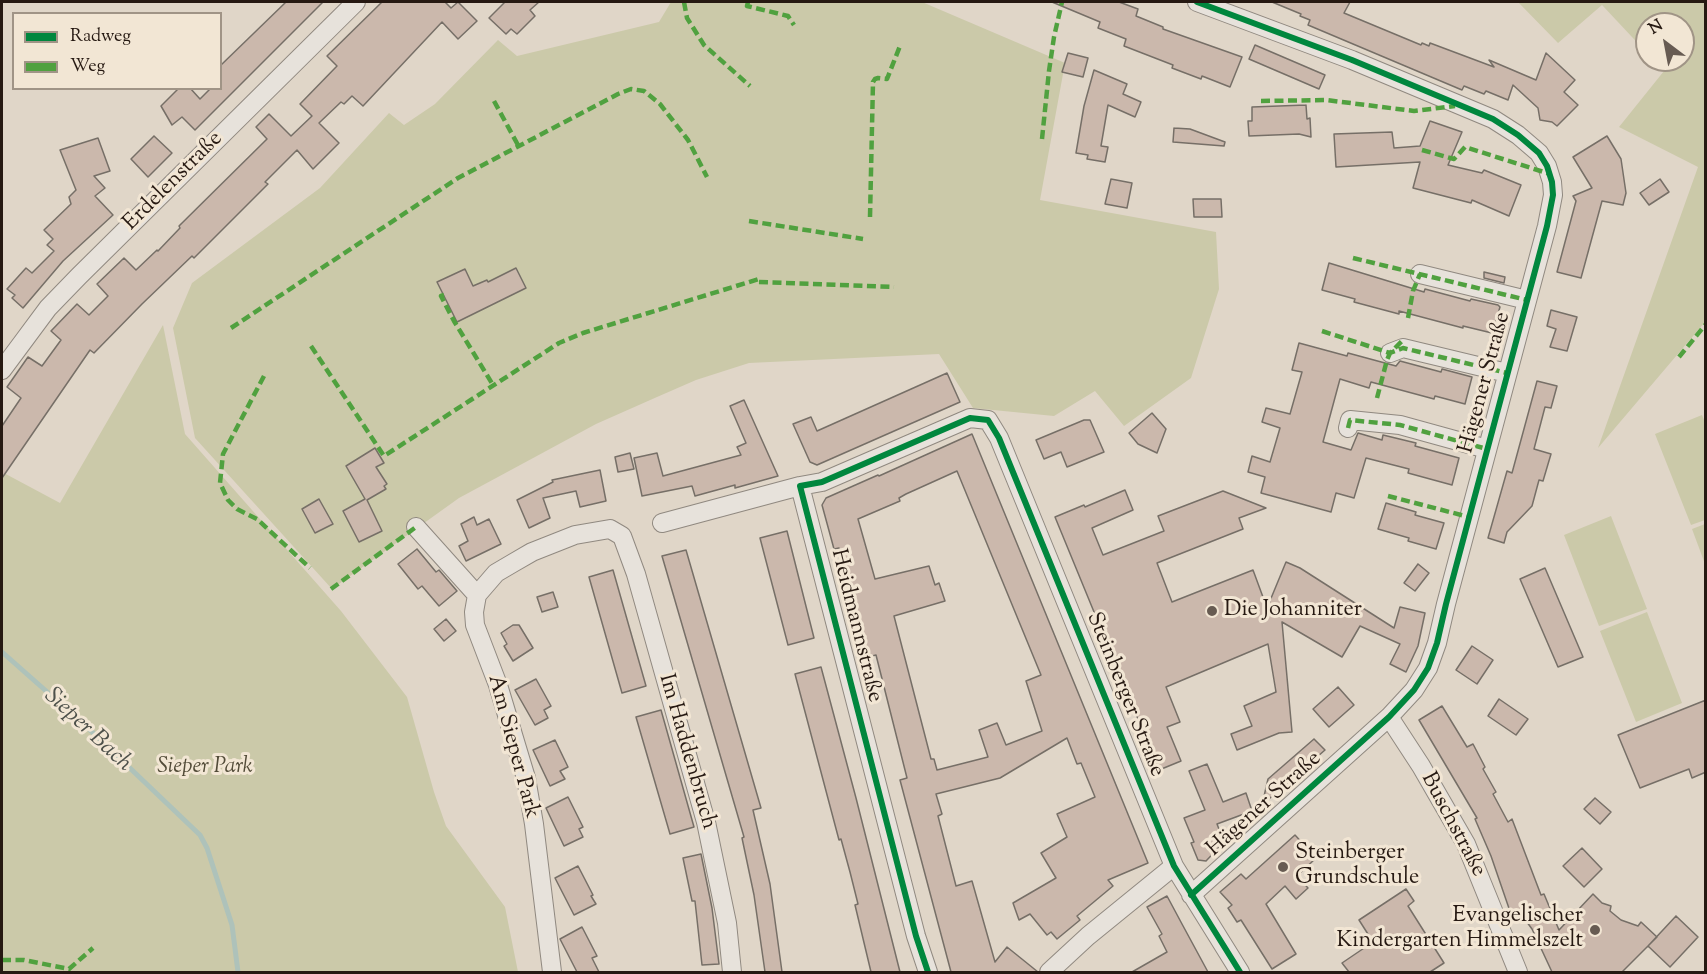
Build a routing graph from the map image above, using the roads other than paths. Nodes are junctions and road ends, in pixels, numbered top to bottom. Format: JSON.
{"nodes":[{"id":1,"x":356,"y":2,"type":"edge"},
{"id":2,"x":1197,"y":2,"type":"edge"},
{"id":3,"x":1420,"y":274,"type":"dead end"},
{"id":4,"x":1527,"y":300,"type":"junction"},
{"id":5,"x":1390,"y":353,"type":"dead end"},
{"id":6,"x":2,"y":370,"type":"edge"},
{"id":7,"x":1508,"y":373,"type":"junction"},
{"id":8,"x":1348,"y":428,"type":"dead end"},
{"id":9,"x":1487,"y":449,"type":"junction"},
{"id":10,"x":801,"y":486,"type":"junction"},
{"id":11,"x":662,"y":523,"type":"dead end"},
{"id":12,"x":416,"y":526,"type":"dead end"},
{"id":13,"x":477,"y":595,"type":"junction"},
{"id":14,"x":1389,"y":717,"type":"junction"},
{"id":15,"x":1174,"y":866,"type":"junction"},
{"id":16,"x":1191,"y":895,"type":"junction"},
{"id":17,"x":552,"y":972,"type":"edge"},
{"id":18,"x":732,"y":972,"type":"edge"},
{"id":19,"x":928,"y":972,"type":"edge"},
{"id":20,"x":1049,"y":972,"type":"edge"},
{"id":21,"x":1240,"y":972,"type":"edge"},
{"id":22,"x":1518,"y":972,"type":"edge"}],
"edges":[{"from":1,"to":6,"type":"street","name":"Erdelenstraße"},
{"from":2,"to":4,"type":"street","name":"Hägener Straße"},
{"from":3,"to":4,"type":"street"},
{"from":4,"to":7,"type":"street","name":"Hägener Straße"},
{"from":5,"to":7,"type":"street"},
{"from":7,"to":9,"type":"street","name":"Hägener Straße"},
{"from":8,"to":9,"type":"street"},
{"from":9,"to":14,"type":"street","name":"Hägener Straße"},
{"from":10,"to":11,"type":"street"},
{"from":10,"to":15,"type":"street","name":"Steinberger Straße"},
{"from":10,"to":19,"type":"street","name":"Heidmannstraße"},
{"from":12,"to":13,"type":"street"},
{"from":13,"to":17,"type":"street","name":"Am Sieper Park"},
{"from":13,"to":18,"type":"street","name":"Im Haddenbruch"},
{"from":14,"to":16,"type":"street","name":"Hägener Straße"},
{"from":14,"to":22,"type":"street","name":"Buschstraße"},
{"from":15,"to":16,"type":"street","name":"Steinberger Straße"},
{"from":15,"to":20,"type":"street"},
{"from":16,"to":21,"type":"street","name":"Steinberger Straße"}]}
